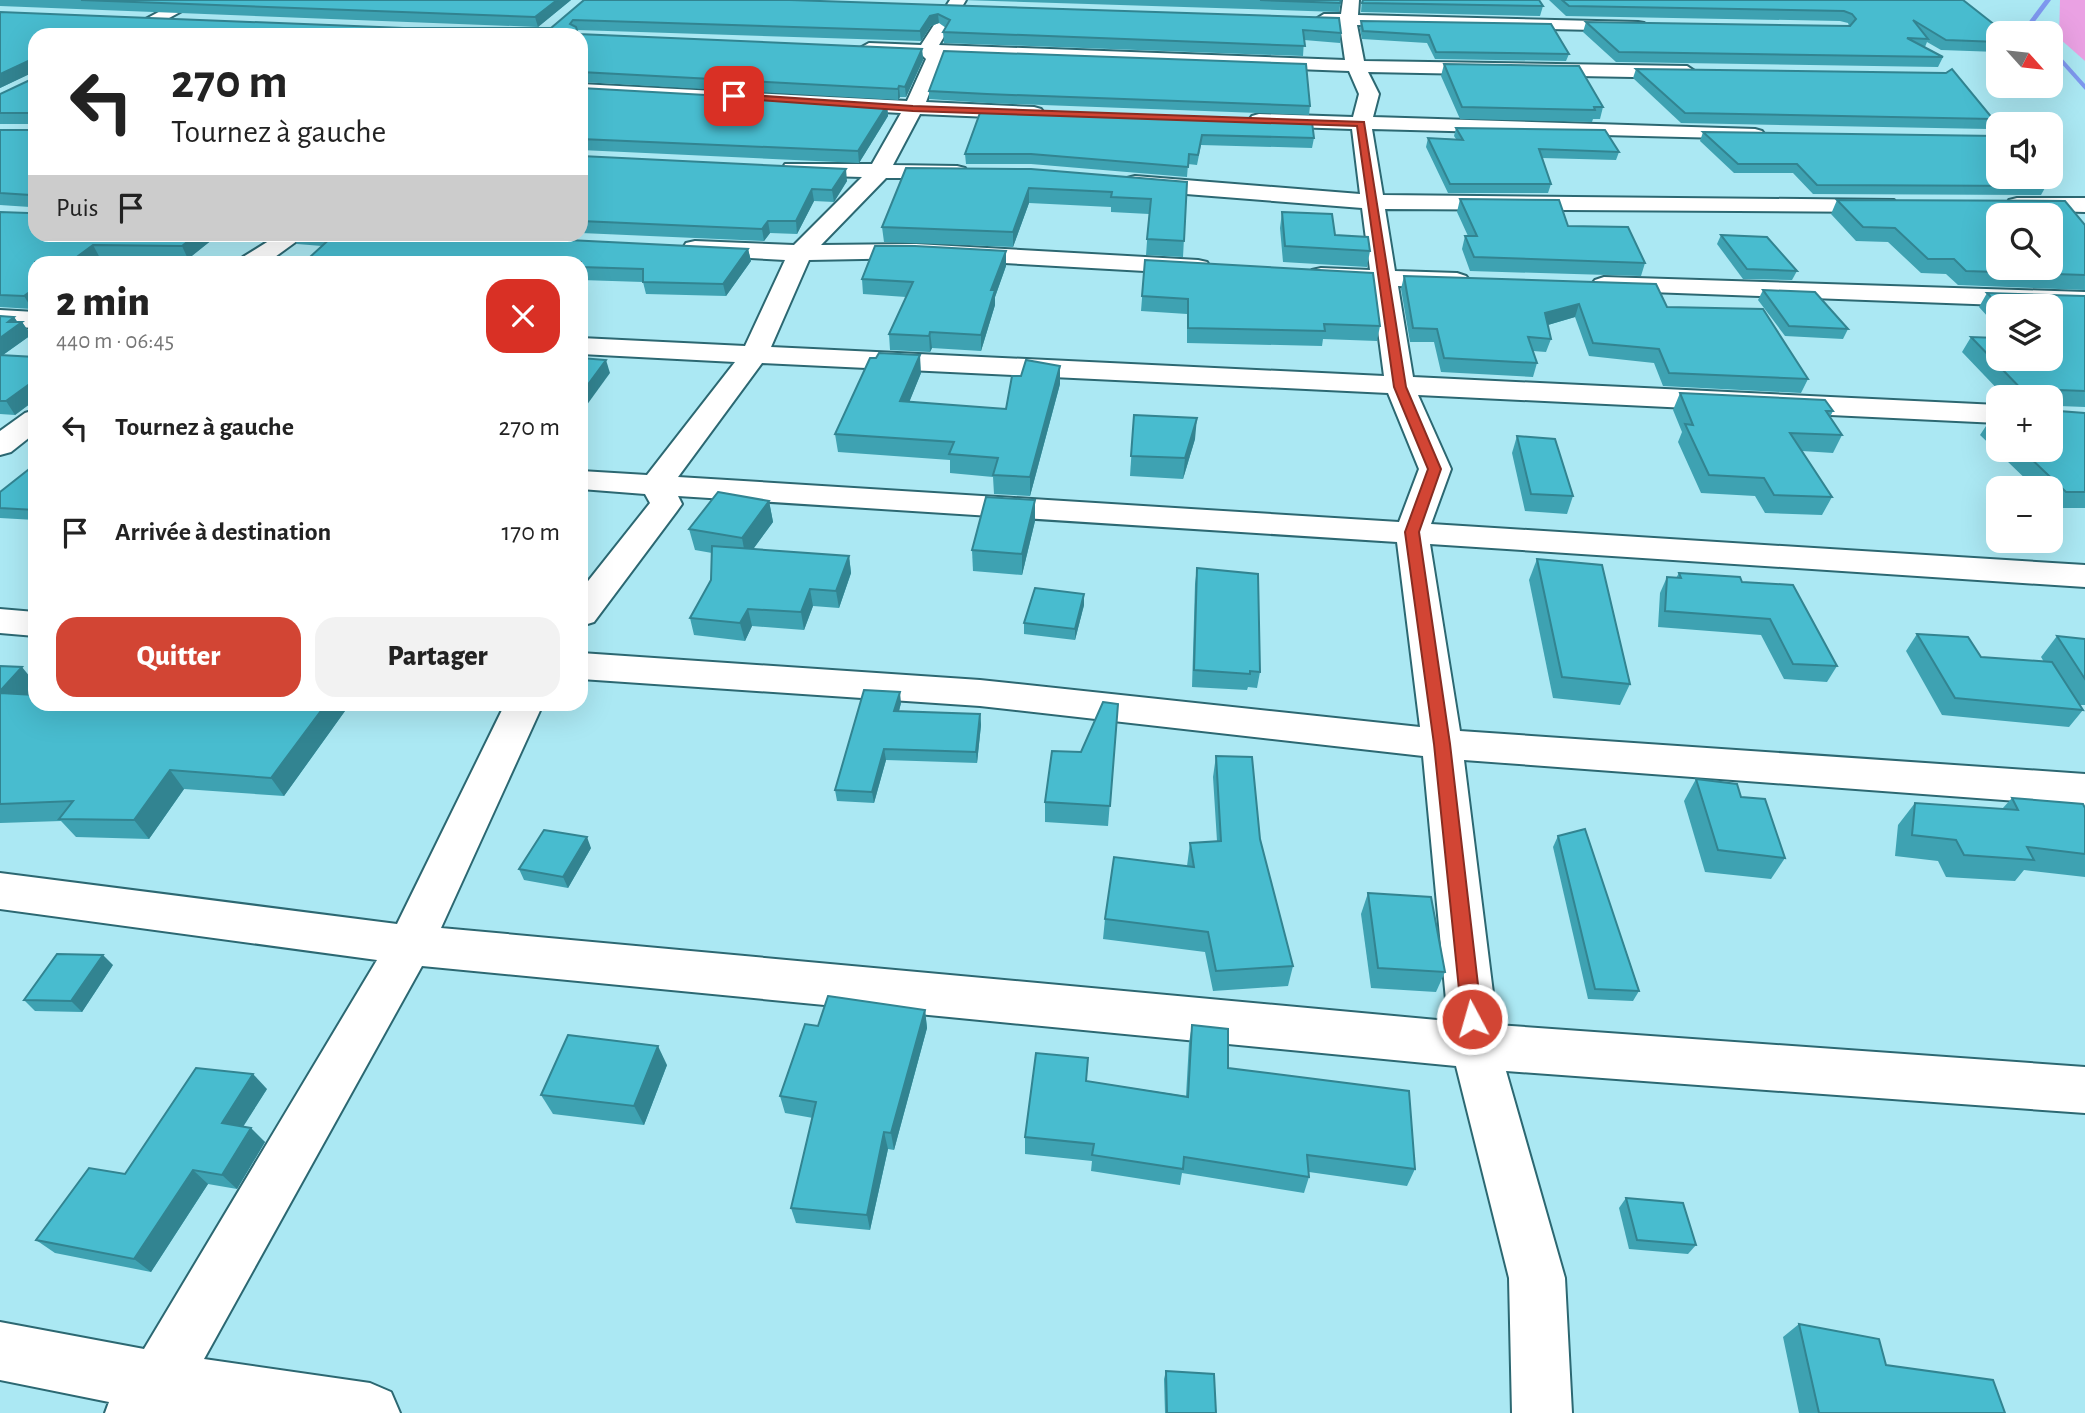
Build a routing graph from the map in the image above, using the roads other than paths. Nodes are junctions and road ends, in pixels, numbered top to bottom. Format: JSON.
{"nodes":[{"id":1,"x":194,"y":0,"type":"edge"},
{"id":2,"x":955,"y":5,"type":"edge"},
{"id":3,"x":1349,"y":10,"type":"edge"},
{"id":4,"x":111,"y":19,"type":"edge"},
{"id":5,"x":1307,"y":19,"type":"edge"},
{"id":6,"x":153,"y":21,"type":"junction"},
{"id":7,"x":195,"y":22,"type":"edge"},
{"id":8,"x":1651,"y":27,"type":"edge"},
{"id":9,"x":139,"y":28,"type":"edge"},
{"id":10,"x":844,"y":47,"type":"edge"},
{"id":11,"x":927,"y":50,"type":"junction"},
{"id":12,"x":1353,"y":66,"type":"junction"},
{"id":13,"x":1709,"y":73,"type":"edge"},
{"id":14,"x":588,"y":90,"type":"edge"},
{"id":15,"x":913,"y":109,"type":"junction"},
{"id":16,"x":1049,"y":113,"type":"edge"},
{"id":17,"x":1239,"y":120,"type":"edge"},
{"id":18,"x":1361,"y":124,"type":"junction"},
{"id":19,"x":1780,"y":135,"type":"edge"},
{"id":20,"x":770,"y":168,"type":"edge"},
{"id":21,"x":878,"y":173,"type":"junction"},
{"id":22,"x":975,"y":173,"type":"edge"},
{"id":23,"x":1114,"y":181,"type":"edge"},
{"id":24,"x":1375,"y":202,"type":"junction"},
{"id":25,"x":1904,"y":205,"type":"edge"},
{"id":26,"x":2063,"y":205,"type":"edge"},
{"id":27,"x":2085,"y":205,"type":"edge"},
{"id":28,"x":283,"y":242,"type":"edge"},
{"id":29,"x":676,"y":247,"type":"edge"},
{"id":30,"x":800,"y":253,"type":"junction"},
{"id":31,"x":261,"y":256,"type":"edge"},
{"id":32,"x":1220,"y":269,"type":"edge"},
{"id":33,"x":1303,"y":274,"type":"edge"},
{"id":34,"x":1386,"y":278,"type":"junction"},
{"id":35,"x":1483,"y":281,"type":"edge"},
{"id":36,"x":1581,"y":284,"type":"edge"},
{"id":37,"x":2085,"y":300,"type":"edge"},
{"id":38,"x":0,"y":318,"type":"edge"},
{"id":39,"x":28,"y":320,"type":"edge"},
{"id":40,"x":588,"y":346,"type":"edge"},
{"id":41,"x":754,"y":355,"type":"junction"},
{"id":42,"x":1400,"y":387,"type":"junction"},
{"id":43,"x":1986,"y":413,"type":"edge"},
{"id":44,"x":28,"y":425,"type":"edge"},
{"id":45,"x":0,"y":448,"type":"edge"},
{"id":46,"x":28,"y":450,"type":"edge"},
{"id":47,"x":588,"y":480,"type":"edge"},
{"id":48,"x":656,"y":484,"type":"junction"},
{"id":49,"x":1412,"y":532,"type":"junction"},
{"id":50,"x":2085,"y":576,"type":"edge"},
{"id":51,"x":588,"y":605,"type":"edge"},
{"id":52,"x":0,"y":621,"type":"edge"},
{"id":53,"x":28,"y":623,"type":"edge"},
{"id":54,"x":588,"y":666,"type":"edge"},
{"id":55,"x":521,"y":711,"type":"edge"},
{"id":56,"x":1442,"y":744,"type":"junction"},
{"id":57,"x":2085,"y":790,"type":"edge"},
{"id":58,"x":0,"y":891,"type":"edge"},
{"id":59,"x":410,"y":945,"type":"junction"},
{"id":60,"x":1475,"y":1046,"type":"junction"},
{"id":61,"x":2085,"y":1090,"type":"edge"},
{"id":62,"x":0,"y":1351,"type":"edge"},
{"id":63,"x":146,"y":1397,"type":"edge"},
{"id":64,"x":370,"y":1413,"type":"edge"},
{"id":65,"x":1542,"y":1413,"type":"edge"}],
"edges":[{"from":1,"to":6,"type":"street"},
{"from":2,"to":11,"type":"street"},
{"from":3,"to":5,"type":"street"},
{"from":3,"to":8,"type":"street"},
{"from":3,"to":12,"type":"street"},
{"from":4,"to":6,"type":"street"},
{"from":6,"to":7,"type":"street"},
{"from":6,"to":9,"type":"street"},
{"from":10,"to":11,"type":"street"},
{"from":11,"to":12,"type":"street"},
{"from":11,"to":15,"type":"street"},
{"from":12,"to":13,"type":"street"},
{"from":12,"to":18,"type":"street"},
{"from":14,"to":15,"type":"street"},
{"from":15,"to":16,"type":"street"},
{"from":15,"to":21,"type":"street"},
{"from":17,"to":18,"type":"street"},
{"from":18,"to":19,"type":"street"},
{"from":18,"to":24,"type":"street"},
{"from":20,"to":21,"type":"street"},
{"from":21,"to":22,"type":"street"},
{"from":21,"to":30,"type":"street"},
{"from":23,"to":24,"type":"street"},
{"from":24,"to":25,"type":"street"},
{"from":24,"to":34,"type":"street"},
{"from":26,"to":27,"type":"street"},
{"from":28,"to":31,"type":"street"},
{"from":29,"to":30,"type":"street"},
{"from":30,"to":32,"type":"street"},
{"from":30,"to":41,"type":"street"},
{"from":33,"to":34,"type":"street"},
{"from":34,"to":35,"type":"street"},
{"from":34,"to":42,"type":"street"},
{"from":36,"to":37,"type":"street"},
{"from":38,"to":39,"type":"street"},
{"from":40,"to":41,"type":"street"},
{"from":41,"to":42,"type":"street"},
{"from":41,"to":48,"type":"street"},
{"from":42,"to":43,"type":"street"},
{"from":42,"to":49,"type":"street"},
{"from":44,"to":45,"type":"street"},
{"from":45,"to":46,"type":"street"},
{"from":47,"to":48,"type":"street"},
{"from":48,"to":49,"type":"street"},
{"from":48,"to":51,"type":"street"},
{"from":49,"to":50,"type":"street"},
{"from":49,"to":56,"type":"street"},
{"from":52,"to":53,"type":"street"},
{"from":54,"to":56,"type":"street"},
{"from":55,"to":59,"type":"street"},
{"from":56,"to":57,"type":"street"},
{"from":56,"to":60,"type":"street"},
{"from":58,"to":59,"type":"street"},
{"from":59,"to":60,"type":"street"},
{"from":59,"to":63,"type":"street"},
{"from":60,"to":61,"type":"street"},
{"from":60,"to":65,"type":"street"},
{"from":62,"to":63,"type":"street"},
{"from":63,"to":64,"type":"street"}]}
